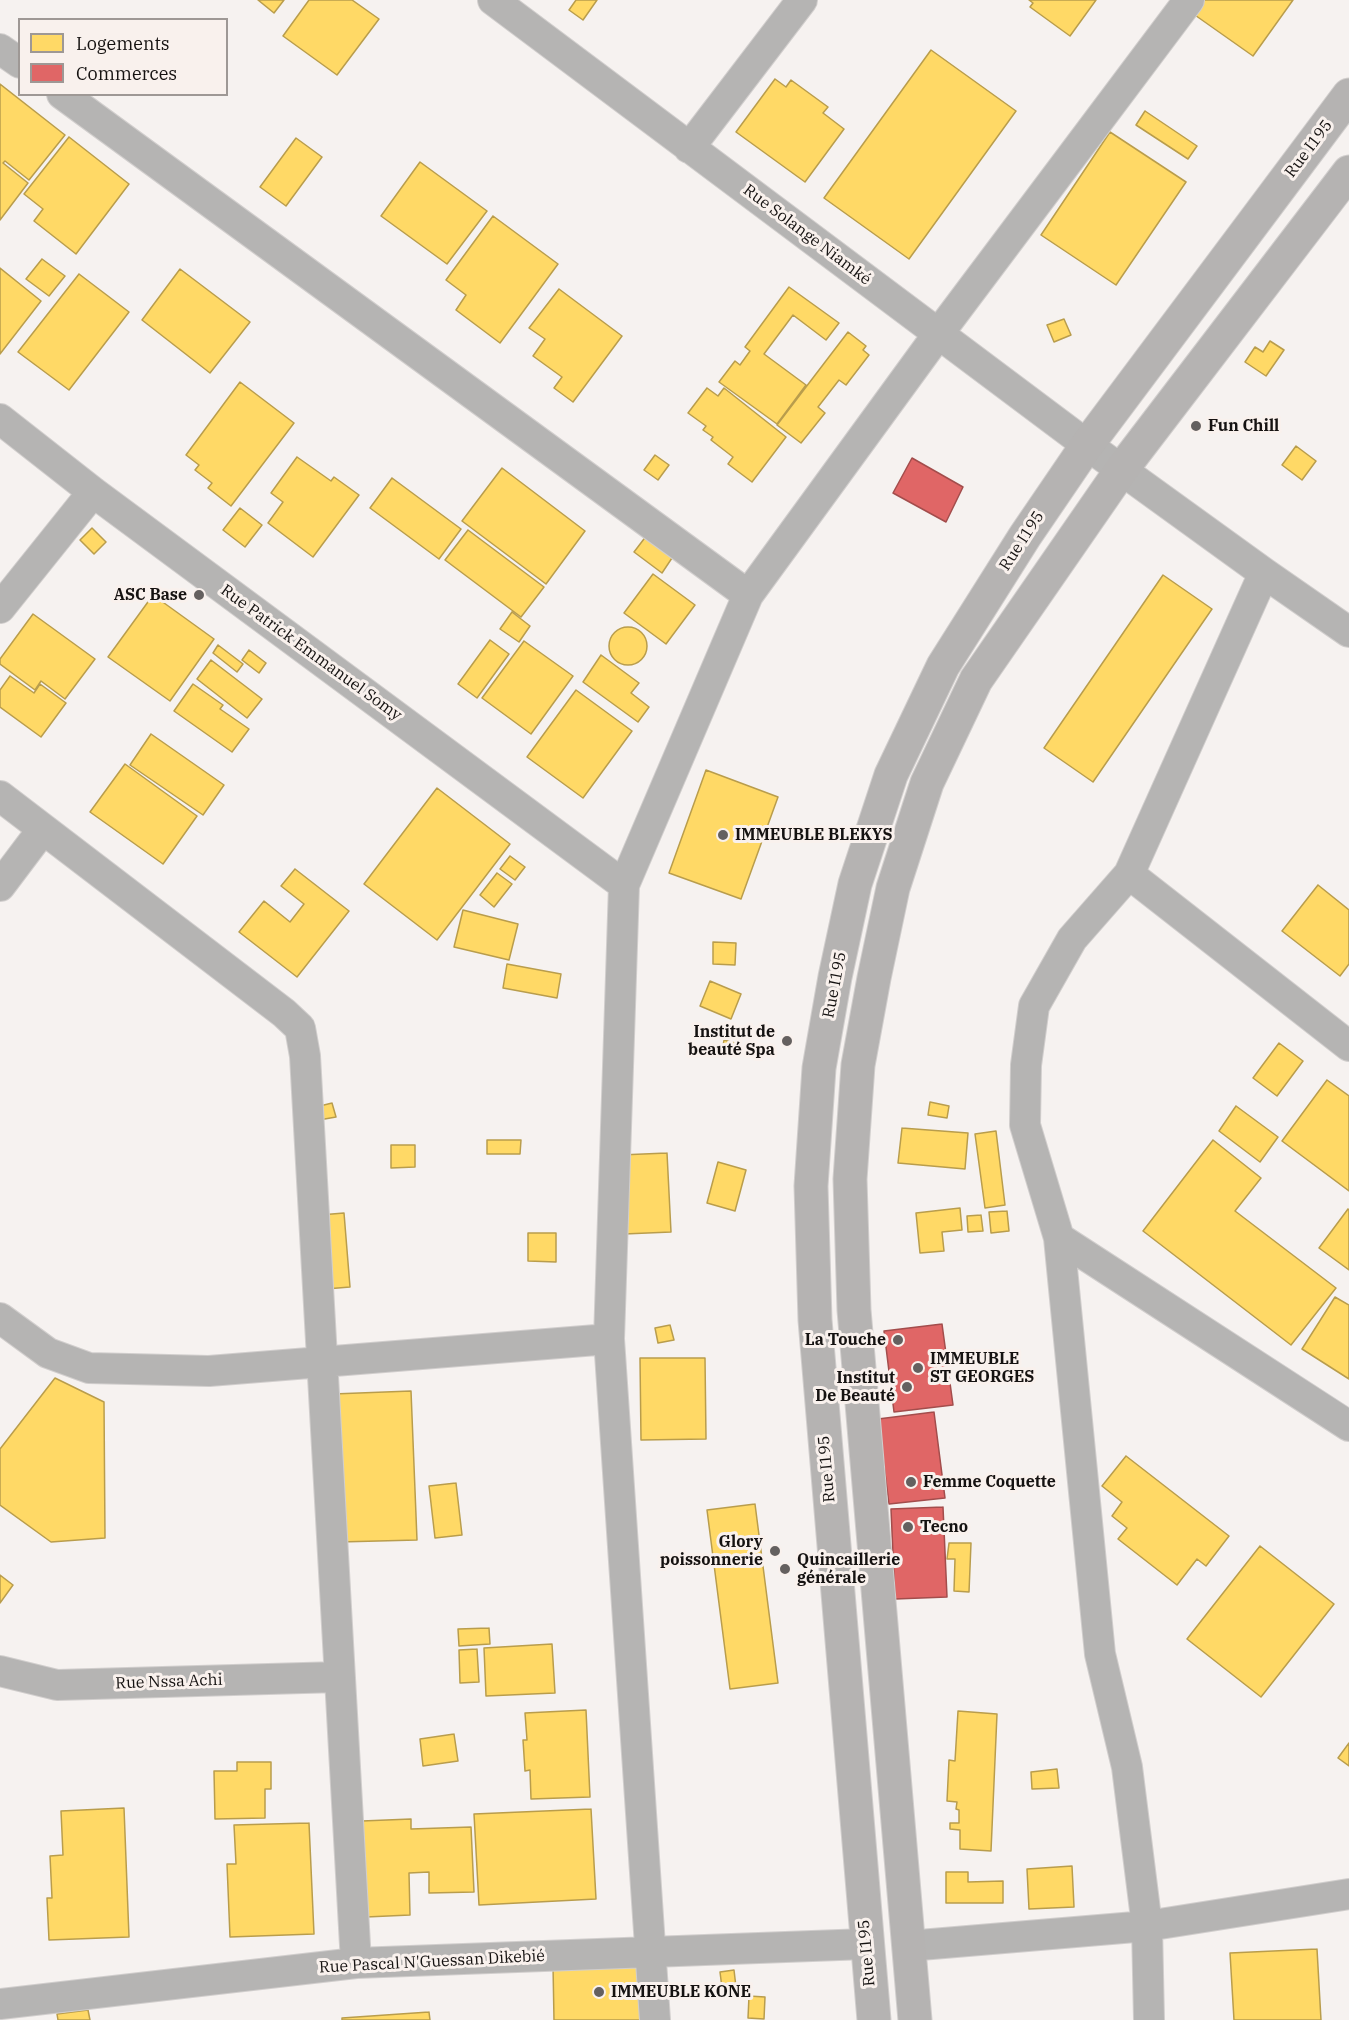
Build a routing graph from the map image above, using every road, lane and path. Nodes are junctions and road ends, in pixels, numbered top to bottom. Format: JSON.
{"nodes":[{"id":1,"x":493,"y":0,"type":"edge"},
{"id":2,"x":802,"y":0,"type":"edge"},
{"id":3,"x":1189,"y":0,"type":"edge"},
{"id":4,"x":0,"y":49,"type":"edge"},
{"id":5,"x":18,"y":62,"type":"edge"},
{"id":6,"x":1349,"y":95,"type":"edge"},
{"id":7,"x":65,"y":96,"type":"edge"},
{"id":8,"x":689,"y":148,"type":"junction"},
{"id":9,"x":1349,"y":172,"type":"edge"},
{"id":10,"x":939,"y":333,"type":"junction"},
{"id":11,"x":0,"y":419,"type":"edge"},
{"id":12,"x":1087,"y":445,"type":"junction"},
{"id":13,"x":1122,"y":469,"type":"junction"},
{"id":14,"x":93,"y":492,"type":"junction"},
{"id":15,"x":1264,"y":573,"type":"junction"},
{"id":16,"x":748,"y":594,"type":"junction"},
{"id":17,"x":0,"y":608,"type":"edge"},
{"id":18,"x":1349,"y":632,"type":"edge"},
{"id":19,"x":0,"y":796,"type":"edge"},
{"id":20,"x":43,"y":829,"type":"junction"},
{"id":21,"x":1129,"y":874,"type":"junction"},
{"id":22,"x":624,"y":885,"type":"junction"},
{"id":23,"x":0,"y":886,"type":"edge"},
{"id":24,"x":1349,"y":1046,"type":"edge"},
{"id":25,"x":1059,"y":1238,"type":"junction"},
{"id":26,"x":0,"y":1318,"type":"edge"},
{"id":27,"x":609,"y":1339,"type":"junction"},
{"id":28,"x":322,"y":1361,"type":"junction"},
{"id":29,"x":1349,"y":1426,"type":"edge"},
{"id":30,"x":0,"y":1671,"type":"edge"},
{"id":31,"x":339,"y":1677,"type":"junction"},
{"id":32,"x":1349,"y":1894,"type":"edge"},
{"id":33,"x":1147,"y":1926,"type":"junction"},
{"id":34,"x":866,"y":1944,"type":"junction"},
{"id":35,"x":908,"y":1946,"type":"junction"},
{"id":36,"x":651,"y":1953,"type":"junction"},
{"id":37,"x":356,"y":1963,"type":"junction"},
{"id":38,"x":0,"y":2004,"type":"edge"},
{"id":39,"x":656,"y":2020,"type":"edge"},
{"id":40,"x":873,"y":2020,"type":"edge"},
{"id":41,"x":915,"y":2020,"type":"edge"},
{"id":42,"x":1149,"y":2020,"type":"edge"}],
"edges":[{"from":1,"to":8,"type":"street","name":"Rue Solange Niamké"},
{"from":2,"to":8,"type":"street"},
{"from":3,"to":10,"type":"street"},
{"from":4,"to":5,"type":"street"},
{"from":6,"to":12,"type":"main road","name":"Rue I195"},
{"from":7,"to":16,"type":"street"},
{"from":8,"to":10,"type":"street","name":"Rue Solange Niamké"},
{"from":9,"to":13,"type":"main road"},
{"from":10,"to":12,"type":"street","name":"Rue Solange Niamké"},
{"from":10,"to":16,"type":"street"},
{"from":11,"to":14,"type":"street","name":"Rue Patrick Emmanuel Somy"},
{"from":12,"to":13,"type":"street","name":"Rue Solange Niamké"},
{"from":12,"to":34,"type":"main road","name":"Rue I195"},
{"from":13,"to":15,"type":"street","name":"Rue Solange Niamké"},
{"from":13,"to":35,"type":"main road"},
{"from":14,"to":17,"type":"street"},
{"from":14,"to":22,"type":"street","name":"Rue Patrick Emmanuel Somy"},
{"from":15,"to":18,"type":"street","name":"Rue Solange Niamké"},
{"from":15,"to":21,"type":"street"},
{"from":16,"to":22,"type":"street"},
{"from":19,"to":20,"type":"street"},
{"from":20,"to":23,"type":"street"},
{"from":20,"to":28,"type":"street"},
{"from":21,"to":24,"type":"street"},
{"from":21,"to":25,"type":"street"},
{"from":22,"to":27,"type":"street"},
{"from":25,"to":29,"type":"street"},
{"from":25,"to":33,"type":"street"},
{"from":26,"to":28,"type":"street"},
{"from":27,"to":28,"type":"street"},
{"from":27,"to":36,"type":"street"},
{"from":28,"to":31,"type":"street"},
{"from":30,"to":31,"type":"street","name":"Rue Nssa Achi"},
{"from":31,"to":37,"type":"street"},
{"from":32,"to":33,"type":"street"},
{"from":33,"to":35,"type":"street"},
{"from":33,"to":42,"type":"street"},
{"from":34,"to":36,"type":"street","name":"Rue Pascal N'Guessan Dikebié"},
{"from":34,"to":40,"type":"main road","name":"Rue I195"},
{"from":35,"to":41,"type":"main road"},
{"from":36,"to":37,"type":"street","name":"Rue Pascal N'Guessan Dikebié"},
{"from":36,"to":39,"type":"street"},
{"from":37,"to":38,"type":"street","name":"Rue Pascal N'Guessan Dikebié"}]}
